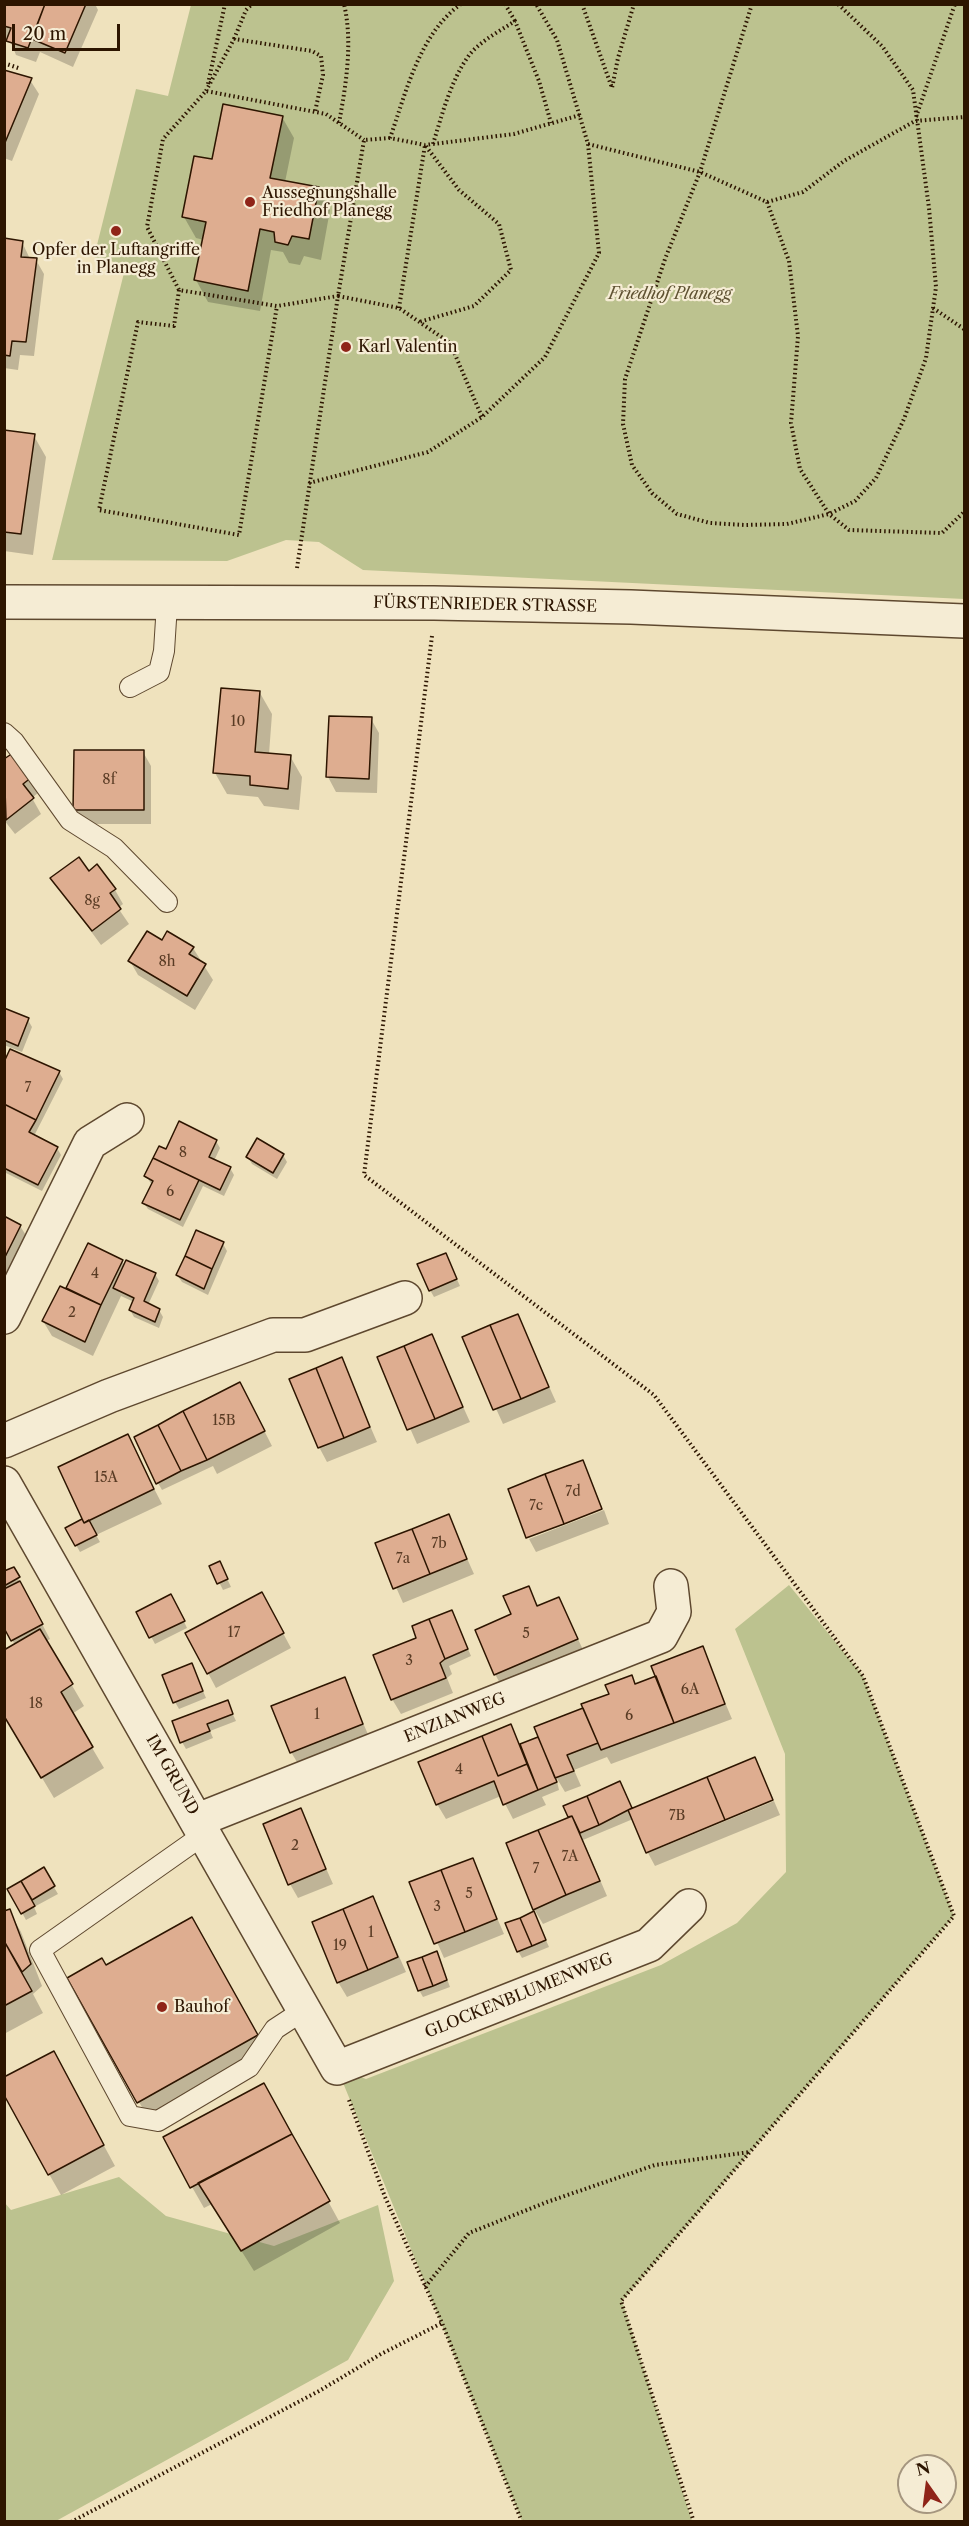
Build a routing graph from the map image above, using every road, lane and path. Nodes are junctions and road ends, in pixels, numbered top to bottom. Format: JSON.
{"nodes":[{"id":1,"x":225,"y":4,"type":"edge"},
{"id":2,"x":252,"y":4,"type":"edge"},
{"id":3,"x":344,"y":4,"type":"edge"},
{"id":4,"x":461,"y":4,"type":"edge"},
{"id":5,"x":505,"y":4,"type":"edge"},
{"id":6,"x":536,"y":4,"type":"edge"},
{"id":7,"x":582,"y":4,"type":"edge"},
{"id":8,"x":634,"y":4,"type":"edge"},
{"id":9,"x":752,"y":4,"type":"edge"},
{"id":10,"x":838,"y":4,"type":"edge"},
{"id":11,"x":955,"y":4,"type":"edge"},
{"id":12,"x":515,"y":21,"type":"junction"},
{"id":13,"x":234,"y":39,"type":"junction"},
{"id":14,"x":4,"y":63,"type":"edge"},
{"id":15,"x":21,"y":69,"type":"dead end"},
{"id":16,"x":206,"y":91,"type":"junction"},
{"id":17,"x":315,"y":112,"type":"junction"},
{"id":18,"x":580,"y":115,"type":"junction"},
{"id":19,"x":964,"y":117,"type":"edge"},
{"id":20,"x":915,"y":120,"type":"junction"},
{"id":21,"x":339,"y":123,"type":"junction"},
{"id":22,"x":551,"y":123,"type":"junction"},
{"id":23,"x":390,"y":138,"type":"junction"},
{"id":24,"x":364,"y":140,"type":"junction"},
{"id":25,"x":433,"y":144,"type":"junction"},
{"id":26,"x":588,"y":144,"type":"junction"},
{"id":27,"x":425,"y":145,"type":"junction"},
{"id":28,"x":700,"y":172,"type":"junction"},
{"id":29,"x":767,"y":202,"type":"junction"},
{"id":30,"x":179,"y":290,"type":"junction"},
{"id":31,"x":338,"y":296,"type":"junction"},
{"id":32,"x":278,"y":306,"type":"junction"},
{"id":33,"x":399,"y":308,"type":"junction"},
{"id":34,"x":933,"y":308,"type":"junction"},
{"id":35,"x":419,"y":322,"type":"junction"},
{"id":36,"x":964,"y":329,"type":"edge"},
{"id":37,"x":482,"y":417,"type":"junction"},
{"id":38,"x":309,"y":483,"type":"junction"},
{"id":39,"x":964,"y":512,"type":"edge"},
{"id":40,"x":829,"y":514,"type":"junction"},
{"id":41,"x":4,"y":602,"type":"edge"},
{"id":42,"x":167,"y":604,"type":"junction"},
{"id":43,"x":290,"y":604,"type":"junction"},
{"id":44,"x":964,"y":621,"type":"edge"},
{"id":45,"x":130,"y":687,"type":"dead end"},
{"id":46,"x":4,"y":733,"type":"edge"},
{"id":47,"x":167,"y":902,"type":"dead end"},
{"id":48,"x":127,"y":1120,"type":"dead end"},
{"id":49,"x":405,"y":1298,"type":"dead end"},
{"id":50,"x":4,"y":1317,"type":"edge"},
{"id":51,"x":4,"y":1441,"type":"edge"},
{"id":52,"x":4,"y":1483,"type":"edge"},
{"id":53,"x":671,"y":1586,"type":"dead end"},
{"id":54,"x":202,"y":1827,"type":"junction"},
{"id":55,"x":689,"y":1906,"type":"dead end"},
{"id":56,"x":304,"y":2010,"type":"junction"},
{"id":57,"x":337,"y":2068,"type":"junction"},
{"id":58,"x":751,"y":2151,"type":"dead end"},
{"id":59,"x":425,"y":2287,"type":"junction"},
{"id":60,"x":442,"y":2324,"type":"junction"},
{"id":61,"x":71,"y":2522,"type":"edge"},
{"id":62,"x":522,"y":2522,"type":"edge"}],
"edges":[{"from":1,"to":16,"type":"path"},
{"from":2,"to":13,"type":"path"},
{"from":3,"to":21,"type":"path"},
{"from":4,"to":23,"type":"path"},
{"from":5,"to":12,"type":"path"},
{"from":6,"to":18,"type":"path"},
{"from":7,"to":8,"type":"path"},
{"from":9,"to":28,"type":"path"},
{"from":10,"to":20,"type":"path"},
{"from":11,"to":20,"type":"path"},
{"from":12,"to":22,"type":"path"},
{"from":12,"to":25,"type":"path"},
{"from":13,"to":16,"type":"path"},
{"from":13,"to":17,"type":"path"},
{"from":14,"to":15,"type":"path"},
{"from":16,"to":17,"type":"path"},
{"from":16,"to":30,"type":"path"},
{"from":17,"to":21,"type":"path"},
{"from":18,"to":22,"type":"path"},
{"from":18,"to":26,"type":"path"},
{"from":19,"to":20,"type":"path"},
{"from":20,"to":29,"type":"path"},
{"from":20,"to":34,"type":"path"},
{"from":21,"to":24,"type":"path"},
{"from":22,"to":25,"type":"path"},
{"from":23,"to":24,"type":"path"},
{"from":23,"to":27,"type":"path"},
{"from":24,"to":31,"type":"path"},
{"from":25,"to":27,"type":"path"},
{"from":26,"to":28,"type":"path"},
{"from":26,"to":37,"type":"path"},
{"from":27,"to":33,"type":"path"},
{"from":27,"to":35,"type":"path"},
{"from":28,"to":29,"type":"path"},
{"from":28,"to":40,"type":"path"},
{"from":29,"to":40,"type":"path"},
{"from":30,"to":32,"type":"path"},
{"from":30,"to":32,"type":"path"},
{"from":31,"to":32,"type":"path"},
{"from":31,"to":33,"type":"path"},
{"from":31,"to":38,"type":"path"},
{"from":33,"to":35,"type":"path"},
{"from":34,"to":36,"type":"path"},
{"from":34,"to":40,"type":"path"},
{"from":35,"to":37,"type":"path"},
{"from":37,"to":38,"type":"path"},
{"from":38,"to":43,"type":"path"},
{"from":39,"to":40,"type":"path"},
{"from":41,"to":42,"type":"street","name":"FÜRSTENRIEDER STRASSE"},
{"from":42,"to":43,"type":"street","name":"FÜRSTENRIEDER STRASSE"},
{"from":42,"to":45,"type":"lane"},
{"from":43,"to":44,"type":"street","name":"FÜRSTENRIEDER STRASSE"},
{"from":46,"to":47,"type":"lane"},
{"from":48,"to":50,"type":"street"},
{"from":49,"to":51,"type":"street"},
{"from":52,"to":54,"type":"street","name":"IM GRUND"},
{"from":53,"to":54,"type":"street","name":"ENZIANWEG"},
{"from":54,"to":56,"type":"street","name":"IM GRUND"},
{"from":54,"to":56,"type":"lane"},
{"from":55,"to":57,"type":"street","name":"GLOCKENBLUMENWEG"},
{"from":56,"to":57,"type":"street","name":"IM GRUND"},
{"from":57,"to":59,"type":"path"},
{"from":58,"to":59,"type":"path"},
{"from":59,"to":60,"type":"path"},
{"from":60,"to":61,"type":"path"},
{"from":60,"to":62,"type":"path"}]}
